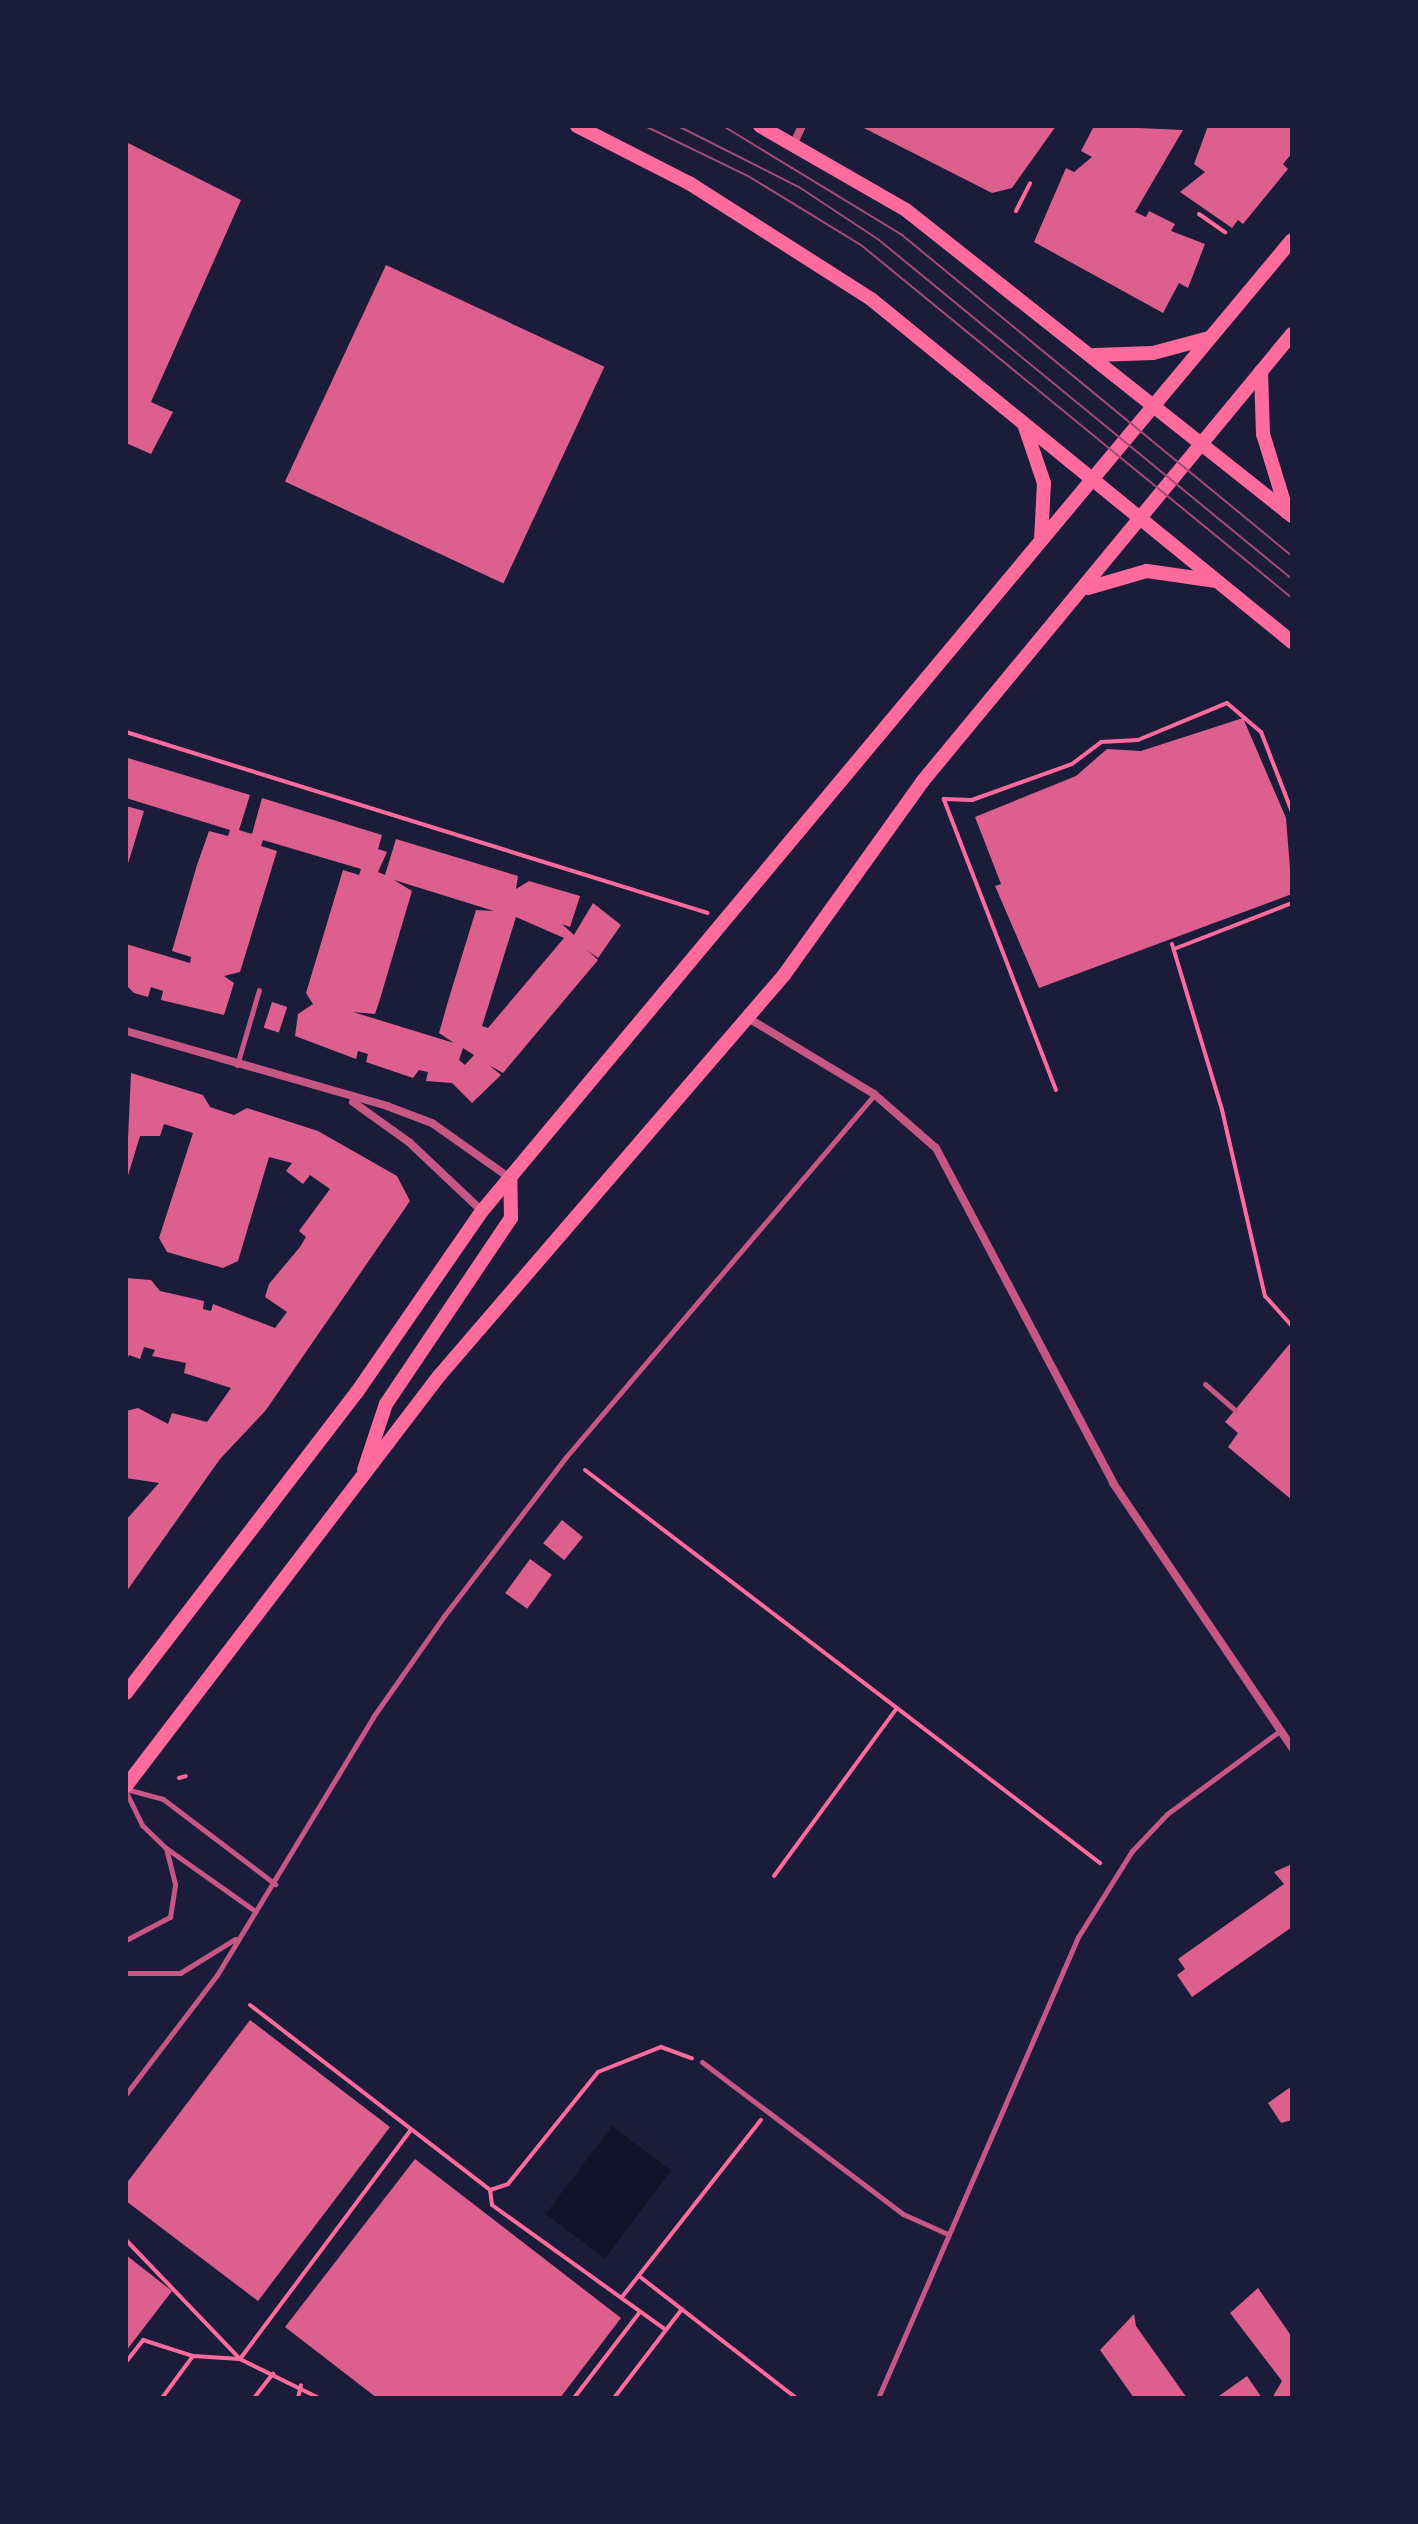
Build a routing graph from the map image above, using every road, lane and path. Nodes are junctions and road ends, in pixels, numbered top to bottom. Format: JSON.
{"nodes":[{"id":1,"x":577,"y":126,"type":"edge"},
{"id":2,"x":760,"y":126,"type":"edge"},
{"id":3,"x":802,"y":126,"type":"edge"},
{"id":4,"x":794,"y":143,"type":"junction"},
{"id":5,"x":1030,"y":183,"type":"dead end"},
{"id":6,"x":1016,"y":211,"type":"dead end"},
{"id":7,"x":1199,"y":214,"type":"dead end"},
{"id":8,"x":1225,"y":232,"type":"dead end"},
{"id":9,"x":1292,"y":240,"type":"edge"},
{"id":10,"x":1292,"y":334,"type":"edge"},
{"id":11,"x":1209,"y":338,"type":"junction"},
{"id":12,"x":1095,"y":355,"type":"junction"},
{"id":13,"x":1261,"y":371,"type":"junction"},
{"id":14,"x":1152,"y":405,"type":"junction"},
{"id":15,"x":1022,"y":421,"type":"junction"},
{"id":16,"x":1201,"y":445,"type":"junction"},
{"id":17,"x":1093,"y":477,"type":"junction"},
{"id":18,"x":1289,"y":514,"type":"edge"},
{"id":19,"x":1143,"y":517,"type":"junction"},
{"id":20,"x":1041,"y":540,"type":"junction"},
{"id":21,"x":1222,"y":582,"type":"junction"},
{"id":22,"x":1088,"y":588,"type":"junction"},
{"id":23,"x":1292,"y":642,"type":"edge"},
{"id":24,"x":126,"y":732,"type":"edge"},
{"id":25,"x":1292,"y":812,"type":"edge"},
{"id":26,"x":1292,"y":903,"type":"edge"},
{"id":27,"x":727,"y":919,"type":"junction"},
{"id":28,"x":259,"y":990,"type":"dead end"},
{"id":29,"x":748,"y":1018,"type":"junction"},
{"id":30,"x":126,"y":1031,"type":"edge"},
{"id":31,"x":237,"y":1066,"type":"junction"},
{"id":32,"x":1056,"y":1090,"type":"dead end"},
{"id":33,"x":874,"y":1094,"type":"junction"},
{"id":34,"x":352,"y":1101,"type":"junction"},
{"id":35,"x":510,"y":1179,"type":"junction"},
{"id":36,"x":482,"y":1211,"type":"junction"},
{"id":37,"x":1292,"y":1326,"type":"edge"},
{"id":38,"x":1205,"y":1384,"type":"dead end"},
{"id":39,"x":1235,"y":1410,"type":"dead end"},
{"id":40,"x":585,"y":1470,"type":"dead end"},
{"id":41,"x":357,"y":1489,"type":"junction"},
{"id":42,"x":126,"y":1693,"type":"edge"},
{"id":43,"x":897,"y":1708,"type":"junction"},
{"id":44,"x":1281,"y":1730,"type":"junction"},
{"id":45,"x":1292,"y":1747,"type":"edge"},
{"id":46,"x":186,"y":1776,"type":"dead end"},
{"id":47,"x":179,"y":1778,"type":"dead end"},
{"id":48,"x":126,"y":1789,"type":"edge"},
{"id":49,"x":166,"y":1848,"type":"junction"},
{"id":50,"x":1100,"y":1863,"type":"dead end"},
{"id":51,"x":774,"y":1876,"type":"dead end"},
{"id":52,"x":275,"y":1884,"type":"junction"},
{"id":53,"x":255,"y":1911,"type":"junction"},
{"id":54,"x":236,"y":1938,"type":"junction"},
{"id":55,"x":126,"y":1940,"type":"edge"},
{"id":56,"x":126,"y":1973,"type":"edge"},
{"id":57,"x":250,"y":2005,"type":"dead end"},
{"id":58,"x":702,"y":2062,"type":"joint"},
{"id":59,"x":126,"y":2094,"type":"edge"},
{"id":60,"x":767,"y":2111,"type":"junction"},
{"id":61,"x":411,"y":2129,"type":"junction"},
{"id":62,"x":490,"y":2190,"type":"junction"},
{"id":63,"x":948,"y":2234,"type":"junction"},
{"id":64,"x":126,"y":2240,"type":"edge"},
{"id":65,"x":639,"y":2276,"type":"junction"},
{"id":66,"x":622,"y":2297,"type":"junction"},
{"id":67,"x":682,"y":2309,"type":"junction"},
{"id":68,"x":640,"y":2312,"type":"junction"},
{"id":69,"x":666,"y":2330,"type":"junction"},
{"id":70,"x":193,"y":2356,"type":"junction"},
{"id":71,"x":240,"y":2359,"type":"junction"},
{"id":72,"x":126,"y":2362,"type":"edge"},
{"id":73,"x":273,"y":2374,"type":"junction"},
{"id":74,"x":301,"y":2385,"type":"junction"},
{"id":75,"x":162,"y":2398,"type":"edge"},
{"id":76,"x":254,"y":2398,"type":"edge"},
{"id":77,"x":298,"y":2398,"type":"edge"},
{"id":78,"x":319,"y":2398,"type":"edge"},
{"id":79,"x":574,"y":2398,"type":"edge"},
{"id":80,"x":614,"y":2398,"type":"edge"},
{"id":81,"x":796,"y":2398,"type":"edge"},
{"id":82,"x":878,"y":2398,"type":"edge"}],
"edges":[{"from":1,"to":15,"type":"main road"},
{"from":2,"to":4,"type":"main road"},
{"from":3,"to":4,"type":"street"},
{"from":4,"to":12,"type":"main road"},
{"from":5,"to":6,"type":"path"},
{"from":7,"to":8,"type":"path"},
{"from":9,"to":11,"type":"main road"},
{"from":10,"to":13,"type":"main road"},
{"from":11,"to":12,"type":"main road"},
{"from":11,"to":14,"type":"main road"},
{"from":12,"to":14,"type":"main road"},
{"from":13,"to":16,"type":"main road"},
{"from":13,"to":18,"type":"main road"},
{"from":14,"to":16,"type":"main road"},
{"from":14,"to":17,"type":"main road"},
{"from":15,"to":17,"type":"main road"},
{"from":15,"to":20,"type":"main road"},
{"from":16,"to":18,"type":"main road"},
{"from":16,"to":19,"type":"main road"},
{"from":17,"to":19,"type":"main road"},
{"from":17,"to":20,"type":"main road"},
{"from":19,"to":21,"type":"main road"},
{"from":19,"to":22,"type":"main road"},
{"from":20,"to":27,"type":"main road"},
{"from":21,"to":22,"type":"main road"},
{"from":21,"to":23,"type":"main road"},
{"from":22,"to":29,"type":"main road"},
{"from":24,"to":27,"type":"path"},
{"from":25,"to":32,"type":"path"},
{"from":26,"to":37,"type":"path"},
{"from":27,"to":35,"type":"main road"},
{"from":28,"to":31,"type":"lane"},
{"from":29,"to":33,"type":"street"},
{"from":29,"to":41,"type":"main road"},
{"from":30,"to":31,"type":"street"},
{"from":31,"to":34,"type":"street"},
{"from":33,"to":44,"type":"street"},
{"from":33,"to":52,"type":"lane"},
{"from":34,"to":35,"type":"street"},
{"from":34,"to":36,"type":"street"},
{"from":35,"to":36,"type":"main road"},
{"from":35,"to":41,"type":"main road"},
{"from":36,"to":42,"type":"main road"},
{"from":38,"to":39,"type":"lane"},
{"from":40,"to":43,"type":"path"},
{"from":41,"to":48,"type":"main road"},
{"from":43,"to":50,"type":"path"},
{"from":43,"to":51,"type":"path"},
{"from":44,"to":45,"type":"street"},
{"from":44,"to":63,"type":"lane"},
{"from":46,"to":47,"type":"path"},
{"from":48,"to":49,"type":"lane"},
{"from":48,"to":52,"type":"lane"},
{"from":49,"to":53,"type":"lane"},
{"from":49,"to":55,"type":"lane"},
{"from":52,"to":53,"type":"lane"},
{"from":53,"to":54,"type":"lane"},
{"from":54,"to":56,"type":"lane"},
{"from":54,"to":59,"type":"lane"},
{"from":57,"to":61,"type":"path"},
{"from":58,"to":60,"type":"lane"},
{"from":58,"to":62,"type":"path"},
{"from":60,"to":63,"type":"lane"},
{"from":60,"to":65,"type":"path"},
{"from":61,"to":62,"type":"path"},
{"from":61,"to":71,"type":"path"},
{"from":62,"to":66,"type":"path"},
{"from":63,"to":82,"type":"lane"},
{"from":64,"to":71,"type":"path"},
{"from":65,"to":66,"type":"path"},
{"from":65,"to":67,"type":"path"},
{"from":66,"to":68,"type":"path"},
{"from":67,"to":69,"type":"path"},
{"from":67,"to":81,"type":"path"},
{"from":68,"to":69,"type":"path"},
{"from":68,"to":79,"type":"path"},
{"from":69,"to":80,"type":"path"},
{"from":70,"to":71,"type":"path"},
{"from":70,"to":72,"type":"path"},
{"from":70,"to":75,"type":"path"},
{"from":71,"to":73,"type":"path"},
{"from":73,"to":74,"type":"path"},
{"from":73,"to":76,"type":"path"},
{"from":74,"to":77,"type":"path"},
{"from":74,"to":78,"type":"path"}]}
